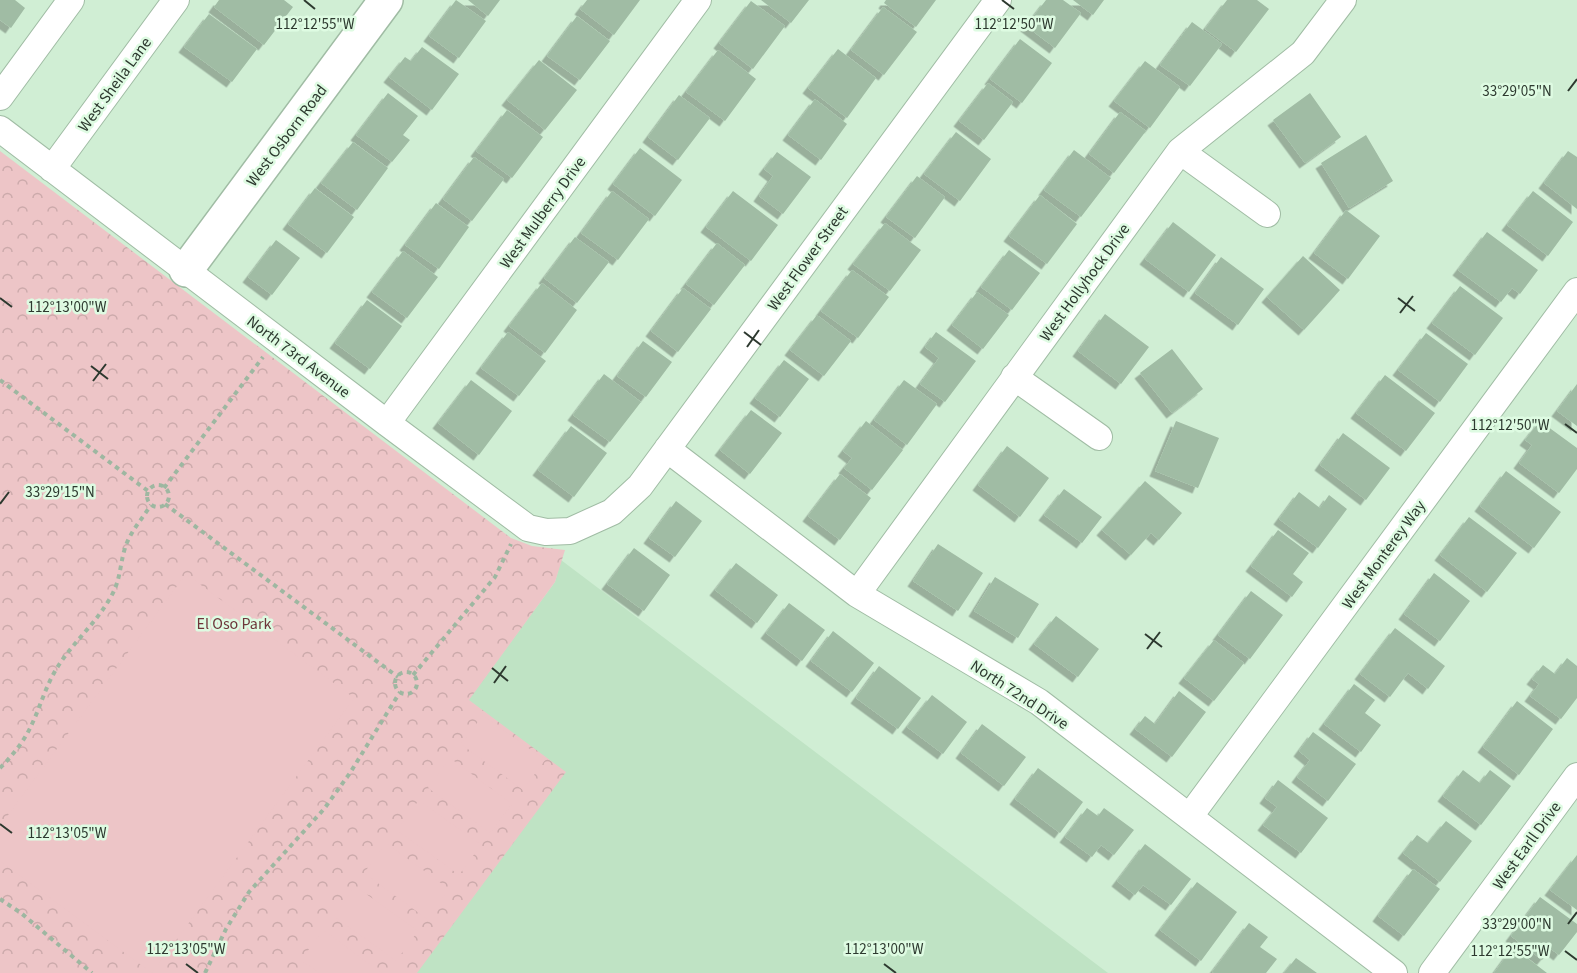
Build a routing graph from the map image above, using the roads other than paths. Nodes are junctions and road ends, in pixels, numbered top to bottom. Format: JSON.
{"nodes":[{"id":1,"x":71,"y":0,"type":"edge"},
{"id":2,"x":176,"y":0,"type":"edge"},
{"id":3,"x":386,"y":0,"type":"edge"},
{"id":4,"x":698,"y":0,"type":"edge"},
{"id":5,"x":998,"y":0,"type":"edge"},
{"id":6,"x":1343,"y":0,"type":"edge"},
{"id":7,"x":0,"y":97,"type":"edge"},
{"id":8,"x":0,"y":129,"type":"edge"},
{"id":9,"x":1180,"y":151,"type":"junction"},
{"id":10,"x":52,"y":169,"type":"junction"},
{"id":11,"x":1267,"y":214,"type":"dead end"},
{"id":12,"x":186,"y":270,"type":"junction"},
{"id":13,"x":1577,"y":291,"type":"edge"},
{"id":14,"x":1014,"y":377,"type":"junction"},
{"id":15,"x":387,"y":423,"type":"junction"},
{"id":16,"x":1099,"y":437,"type":"dead end"},
{"id":17,"x":667,"y":448,"type":"junction"},
{"id":18,"x":612,"y":512,"type":"joint"},
{"id":19,"x":857,"y":594,"type":"junction"},
{"id":20,"x":1577,"y":776,"type":"edge"},
{"id":21,"x":1190,"y":816,"type":"junction"},
{"id":22,"x":1394,"y":973,"type":"edge"},
{"id":23,"x":1432,"y":973,"type":"edge"}],
"edges":[{"from":1,"to":7,"type":"street"},
{"from":2,"to":10,"type":"street","name":"West Sheila Lane"},
{"from":3,"to":12,"type":"street","name":"West Osborn Road"},
{"from":4,"to":15,"type":"street","name":"West Mulberry Drive"},
{"from":5,"to":17,"type":"street","name":"West Flower Street"},
{"from":6,"to":9,"type":"street","name":"West Hollyhock Drive"},
{"from":8,"to":10,"type":"street","name":"North 73rd Avenue"},
{"from":9,"to":11,"type":"street"},
{"from":9,"to":14,"type":"street","name":"West Hollyhock Drive"},
{"from":10,"to":12,"type":"street","name":"North 73rd Avenue"},
{"from":12,"to":15,"type":"street","name":"North 73rd Avenue"},
{"from":13,"to":21,"type":"street","name":"West Monterey Way"},
{"from":14,"to":16,"type":"street"},
{"from":14,"to":19,"type":"street","name":"West Hollyhock Drive"},
{"from":15,"to":18,"type":"street","name":"North 73rd Avenue"},
{"from":17,"to":18,"type":"street","name":"West Flower Street"},
{"from":17,"to":19,"type":"street","name":"North 72nd Drive"},
{"from":19,"to":21,"type":"street","name":"North 72nd Drive"},
{"from":20,"to":23,"type":"street","name":"West Earll Drive"},
{"from":21,"to":22,"type":"street","name":"North 72nd Drive"}]}
